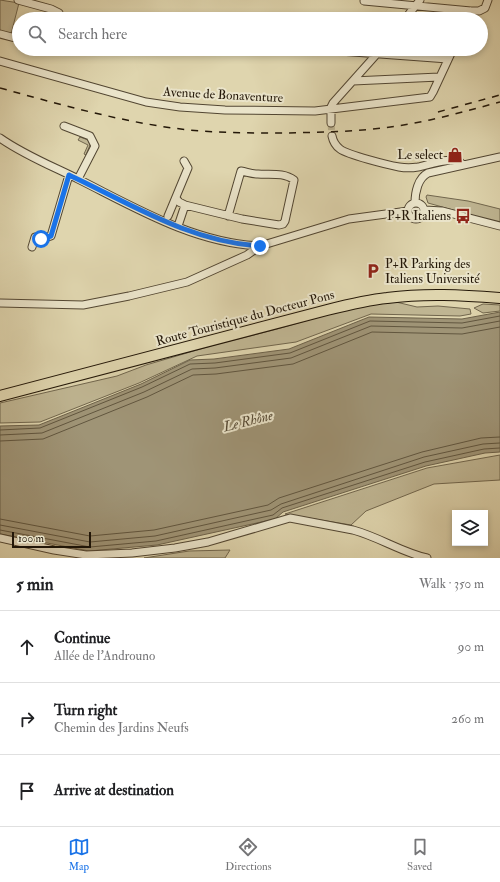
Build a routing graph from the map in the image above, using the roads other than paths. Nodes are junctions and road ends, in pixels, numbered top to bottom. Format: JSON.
{"nodes":[{"id":1,"x":18,"y":0,"type":"edge"},
{"id":2,"x":488,"y":0,"type":"edge"},
{"id":3,"x":364,"y":1,"type":"edge"},
{"id":4,"x":389,"y":1,"type":"edge"},
{"id":5,"x":418,"y":3,"type":"edge"},
{"id":6,"x":471,"y":11,"type":"joint"},
{"id":7,"x":57,"y":12,"type":"edge"},
{"id":8,"x":411,"y":12,"type":"edge"},
{"id":9,"x":0,"y":34,"type":"edge"},
{"id":10,"x":12,"y":37,"type":"edge"},
{"id":11,"x":374,"y":56,"type":"edge"},
{"id":12,"x":422,"y":56,"type":"edge"},
{"id":13,"x":450,"y":56,"type":"edge"},
{"id":14,"x":448,"y":59,"type":"junction"},
{"id":15,"x":0,"y":61,"type":"edge"},
{"id":16,"x":439,"y":77,"type":"junction"},
{"id":17,"x":353,"y":81,"type":"junction"},
{"id":18,"x":331,"y":110,"type":"junction"},
{"id":19,"x":331,"y":123,"type":"tunnel mouth"},
{"id":20,"x":64,"y":126,"type":"dead end"},
{"id":21,"x":332,"y":136,"type":"tunnel mouth"},
{"id":22,"x":0,"y":138,"type":"edge"},
{"id":23,"x":500,"y":157,"type":"edge"},
{"id":24,"x":184,"y":161,"type":"dead end"},
{"id":25,"x":462,"y":164,"type":"junction"},
{"id":26,"x":69,"y":175,"type":"junction"},
{"id":27,"x":78,"y":179,"type":"junction"},
{"id":28,"x":176,"y":198,"type":"junction"},
{"id":29,"x":415,"y":202,"type":"junction"},
{"id":30,"x":185,"y":205,"type":"junction"},
{"id":31,"x":424,"y":210,"type":"junction"},
{"id":32,"x":408,"y":211,"type":"junction"},
{"id":33,"x":168,"y":216,"type":"dead end"},
{"id":34,"x":228,"y":216,"type":"junction"},
{"id":35,"x":178,"y":226,"type":"junction"},
{"id":36,"x":500,"y":226,"type":"edge"},
{"id":37,"x":260,"y":246,"type":"junction"},
{"id":38,"x":32,"y":247,"type":"dead end"},
{"id":39,"x":500,"y":298,"type":"edge"},
{"id":40,"x":0,"y":303,"type":"edge"},
{"id":41,"x":0,"y":396,"type":"edge"},
{"id":42,"x":0,"y":538,"type":"edge"},
{"id":43,"x":427,"y":558,"type":"edge"}],
"edges":[{"from":1,"to":7,"type":"street"},
{"from":2,"to":6,"type":"street"},
{"from":3,"to":4,"type":"street"},
{"from":4,"to":5,"type":"street"},
{"from":5,"to":6,"type":"street"},
{"from":5,"to":8,"type":"street"},
{"from":9,"to":10,"type":"street"},
{"from":11,"to":17,"type":"street"},
{"from":12,"to":14,"type":"street"},
{"from":13,"to":14,"type":"street"},
{"from":14,"to":16,"type":"street"},
{"from":15,"to":18,"type":"street","name":"Avenue de Bonaventure"},
{"from":16,"to":17,"type":"street"},
{"from":16,"to":18,"type":"street","name":"Avenue de Bonaventure"},
{"from":17,"to":18,"type":"street"},
{"from":18,"to":19,"type":"street"},
{"from":20,"to":27,"type":"street"},
{"from":21,"to":25,"type":"street"},
{"from":22,"to":26,"type":"street"},
{"from":23,"to":25,"type":"street"},
{"from":24,"to":28,"type":"street"},
{"from":25,"to":29,"type":"street"},
{"from":26,"to":27,"type":"street"},
{"from":26,"to":38,"type":"street"},
{"from":27,"to":35,"type":"street"},
{"from":28,"to":30,"type":"street"},
{"from":28,"to":33,"type":"street"},
{"from":29,"to":31,"type":"street"},
{"from":29,"to":32,"type":"street"},
{"from":30,"to":34,"type":"street"},
{"from":30,"to":35,"type":"street"},
{"from":31,"to":32,"type":"street"},
{"from":31,"to":36,"type":"street"},
{"from":32,"to":37,"type":"street"},
{"from":34,"to":34,"type":"street"},
{"from":35,"to":37,"type":"street"},
{"from":37,"to":40,"type":"street"},
{"from":39,"to":41,"type":"highway","name":"Route Touristique du Docteur Pons"},
{"from":42,"to":43,"type":"street"}]}
